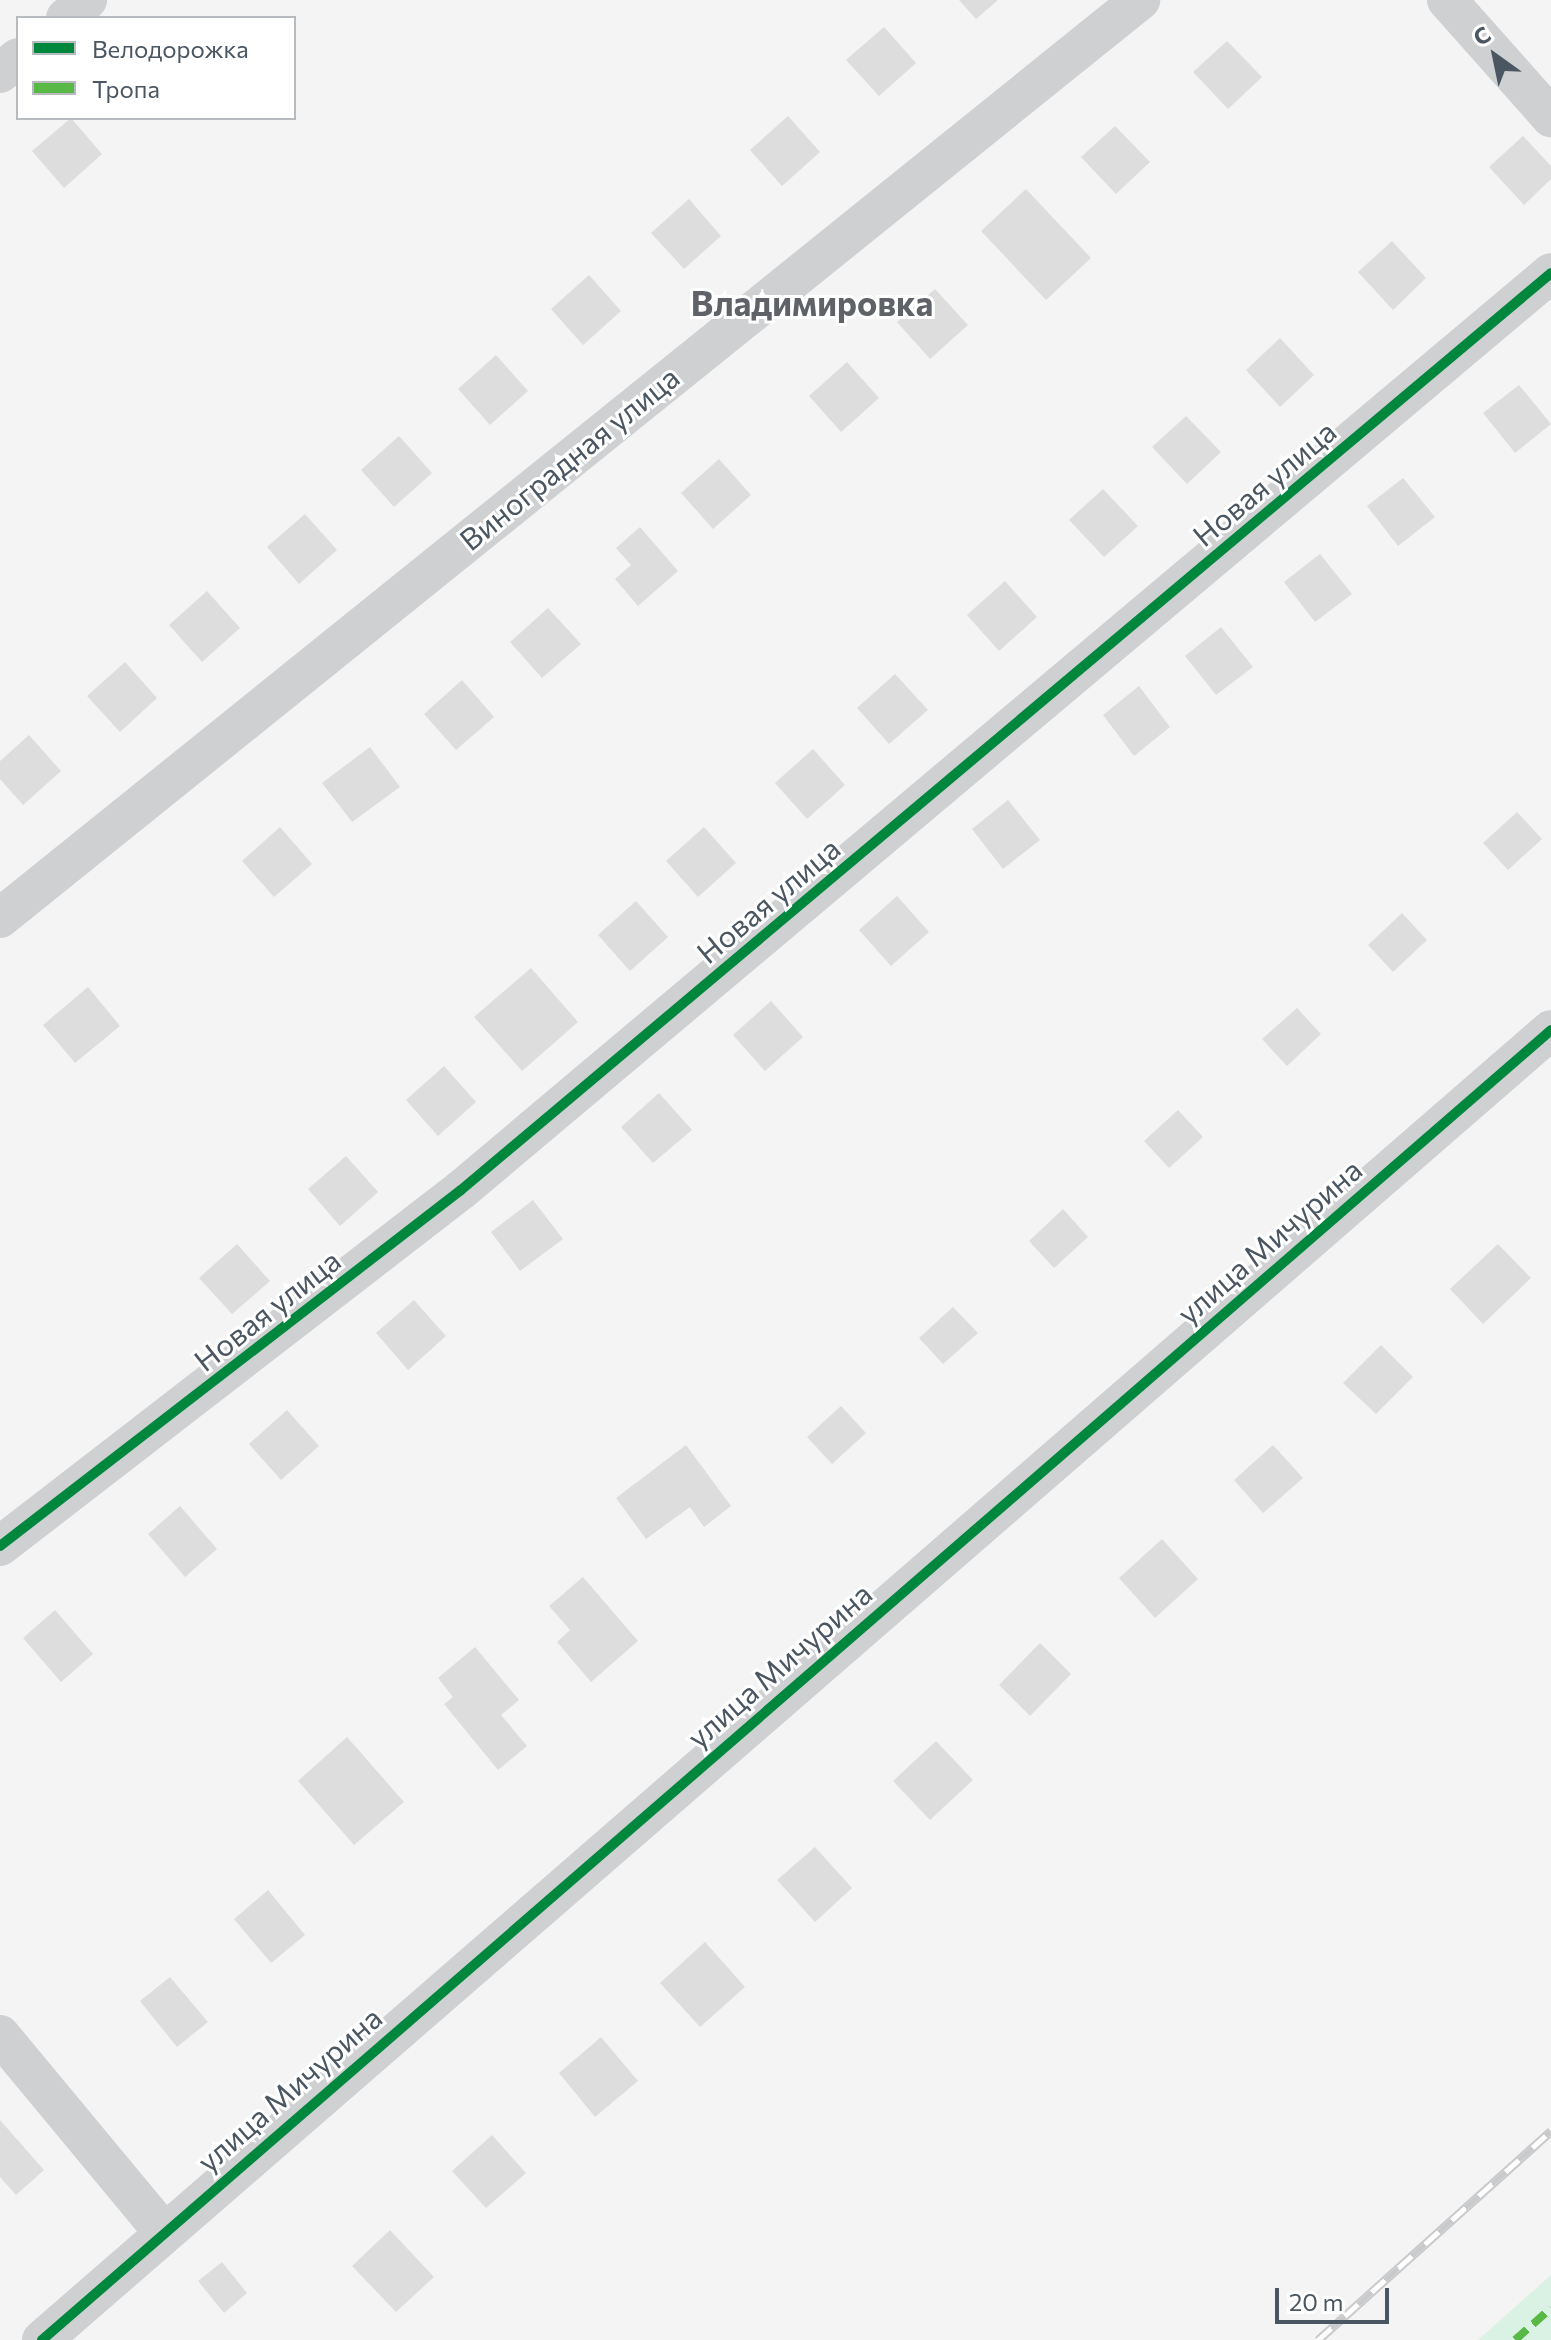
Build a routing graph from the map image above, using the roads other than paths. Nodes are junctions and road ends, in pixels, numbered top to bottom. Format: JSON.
{"nodes":[{"id":1,"x":87,"y":0,"type":"edge"},
{"id":2,"x":1140,"y":0,"type":"edge"},
{"id":3,"x":1447,"y":0,"type":"edge"},
{"id":4,"x":68,"y":16,"type":"edge"},
{"id":5,"x":16,"y":60,"type":"edge"},
{"id":6,"x":0,"y":73,"type":"edge"},
{"id":7,"x":1551,"y":117,"type":"edge"},
{"id":8,"x":1551,"y":273,"type":"edge"},
{"id":9,"x":0,"y":918,"type":"edge"},
{"id":10,"x":1551,"y":1030,"type":"edge"},
{"id":11,"x":0,"y":1546,"type":"edge"},
{"id":12,"x":0,"y":2035,"type":"edge"},
{"id":13,"x":162,"y":2230,"type":"junction"},
{"id":14,"x":42,"y":2340,"type":"edge"}],
"edges":[{"from":1,"to":4,"type":"street"},
{"from":2,"to":9,"type":"street","name":"Виноградная улица"},
{"from":3,"to":7,"type":"street"},
{"from":5,"to":6,"type":"street"},
{"from":8,"to":11,"type":"street","name":"Новая улица"},
{"from":10,"to":13,"type":"street","name":"улица Мичурина"},
{"from":12,"to":13,"type":"street"},
{"from":13,"to":14,"type":"street","name":"улица Мичурина"}]}
